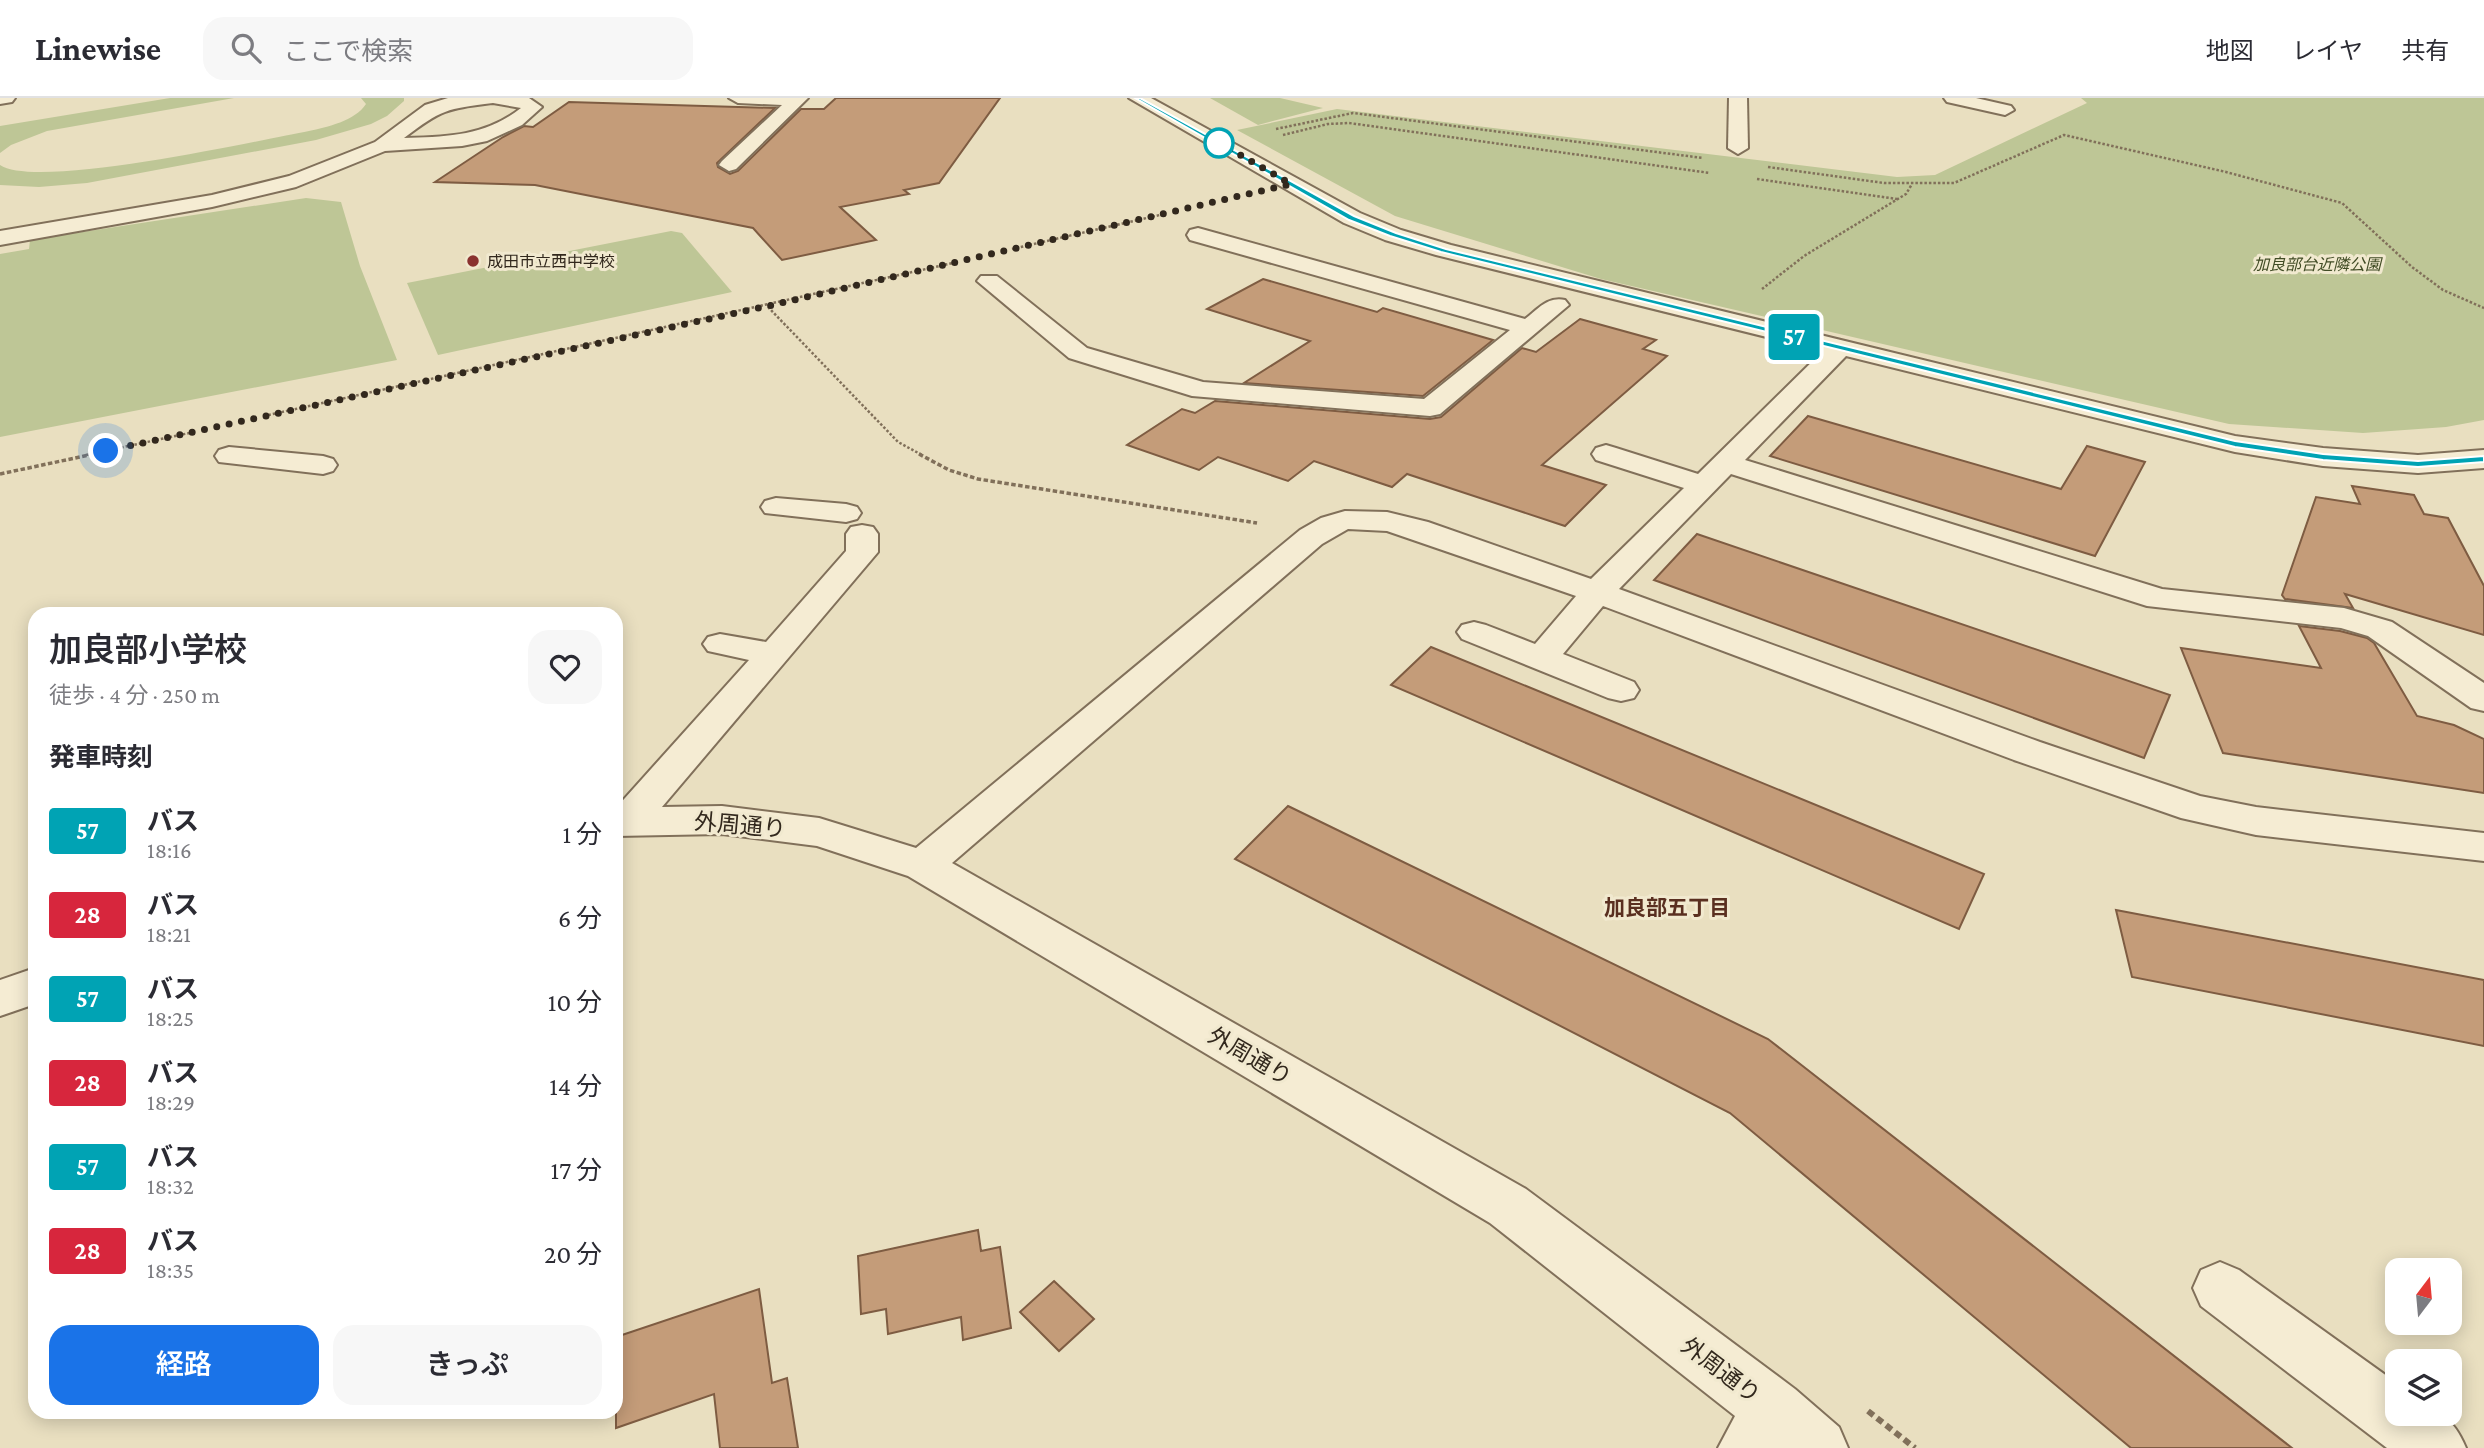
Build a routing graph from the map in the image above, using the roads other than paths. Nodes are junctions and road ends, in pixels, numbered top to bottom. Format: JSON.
{"nodes":[{"id":1,"x":6,"y":98,"type":"edge"},
{"id":2,"x":738,"y":98,"type":"edge"},
{"id":3,"x":1138,"y":98,"type":"edge"},
{"id":4,"x":1738,"y":98,"type":"edge"},
{"id":5,"x":1953,"y":98,"type":"edge"},
{"id":6,"x":0,"y":99,"type":"edge"},
{"id":7,"x":798,"y":99,"type":"edge"},
{"id":8,"x":555,"y":104,"type":"dead end"},
{"id":9,"x":2005,"y":110,"type":"dead end"},
{"id":10,"x":527,"y":122,"type":"dead end"},
{"id":11,"x":382,"y":146,"type":"junction"},
{"id":12,"x":1738,"y":148,"type":"dead end"},
{"id":13,"x":729,"y":165,"type":"dead end"},
{"id":14,"x":1198,"y":235,"type":"dead end"},
{"id":15,"x":0,"y":238,"type":"edge"},
{"id":16,"x":989,"y":281,"type":"dead end"},
{"id":17,"x":1557,"y":305,"type":"dead end"},
{"id":18,"x":1530,"y":328,"type":"junction"},
{"id":19,"x":1839,"y":349,"type":"junction"},
{"id":20,"x":1439,"y":401,"type":"junction"},
{"id":21,"x":1465,"y":410,"type":"dead end"},
{"id":22,"x":1606,"y":454,"type":"dead end"},
{"id":23,"x":229,"y":456,"type":"dead end"},
{"id":24,"x":2484,"y":459,"type":"edge"},
{"id":25,"x":323,"y":465,"type":"dead end"},
{"id":26,"x":1715,"y":474,"type":"junction"},
{"id":27,"x":776,"y":506,"type":"dead end"},
{"id":28,"x":1597,"y":592,"type":"junction"},
{"id":29,"x":1475,"y":632,"type":"dead end"},
{"id":30,"x":720,"y":643,"type":"dead end"},
{"id":31,"x":774,"y":654,"type":"junction"},
{"id":32,"x":1541,"y":658,"type":"junction"},
{"id":33,"x":1621,"y":690,"type":"dead end"},
{"id":34,"x":2484,"y":700,"type":"edge"},
{"id":35,"x":623,"y":820,"type":"edge"},
{"id":36,"x":623,"y":821,"type":"edge"},
{"id":37,"x":2484,"y":847,"type":"edge"},
{"id":38,"x":923,"y":865,"type":"junction"},
{"id":39,"x":28,"y":989,"type":"edge"},
{"id":40,"x":0,"y":999,"type":"edge"},
{"id":41,"x":2220,"y":1288,"type":"dead end"},
{"id":42,"x":1761,"y":1429,"type":"edge"},
{"id":43,"x":1818,"y":1448,"type":"edge"},
{"id":44,"x":2436,"y":1448,"type":"edge"}],
"edges":[{"from":1,"to":6,"type":"street"},
{"from":2,"to":7,"type":"street"},
{"from":3,"to":19,"type":"street"},
{"from":4,"to":12,"type":"street"},
{"from":5,"to":9,"type":"street"},
{"from":7,"to":13,"type":"street"},
{"from":8,"to":10,"type":"street"},
{"from":11,"to":11,"type":"street"},
{"from":11,"to":15,"type":"street"},
{"from":14,"to":18,"type":"street"},
{"from":16,"to":20,"type":"street"},
{"from":17,"to":18,"type":"street"},
{"from":18,"to":20,"type":"street"},
{"from":19,"to":24,"type":"street"},
{"from":19,"to":26,"type":"street"},
{"from":20,"to":21,"type":"street"},
{"from":22,"to":26,"type":"street"},
{"from":23,"to":25,"type":"street"},
{"from":26,"to":28,"type":"street"},
{"from":26,"to":34,"type":"street"},
{"from":27,"to":31,"type":"street"},
{"from":28,"to":32,"type":"street"},
{"from":28,"to":37,"type":"street"},
{"from":28,"to":38,"type":"street"},
{"from":29,"to":32,"type":"street"},
{"from":30,"to":31,"type":"street"},
{"from":31,"to":35,"type":"street"},
{"from":32,"to":33,"type":"street"},
{"from":36,"to":38,"type":"street","name":"外周通り"},
{"from":38,"to":42,"type":"street","name":"外周通り"},
{"from":39,"to":40,"type":"street"},
{"from":41,"to":44,"type":"street"},
{"from":42,"to":43,"type":"street","name":"外周通り"}]}
